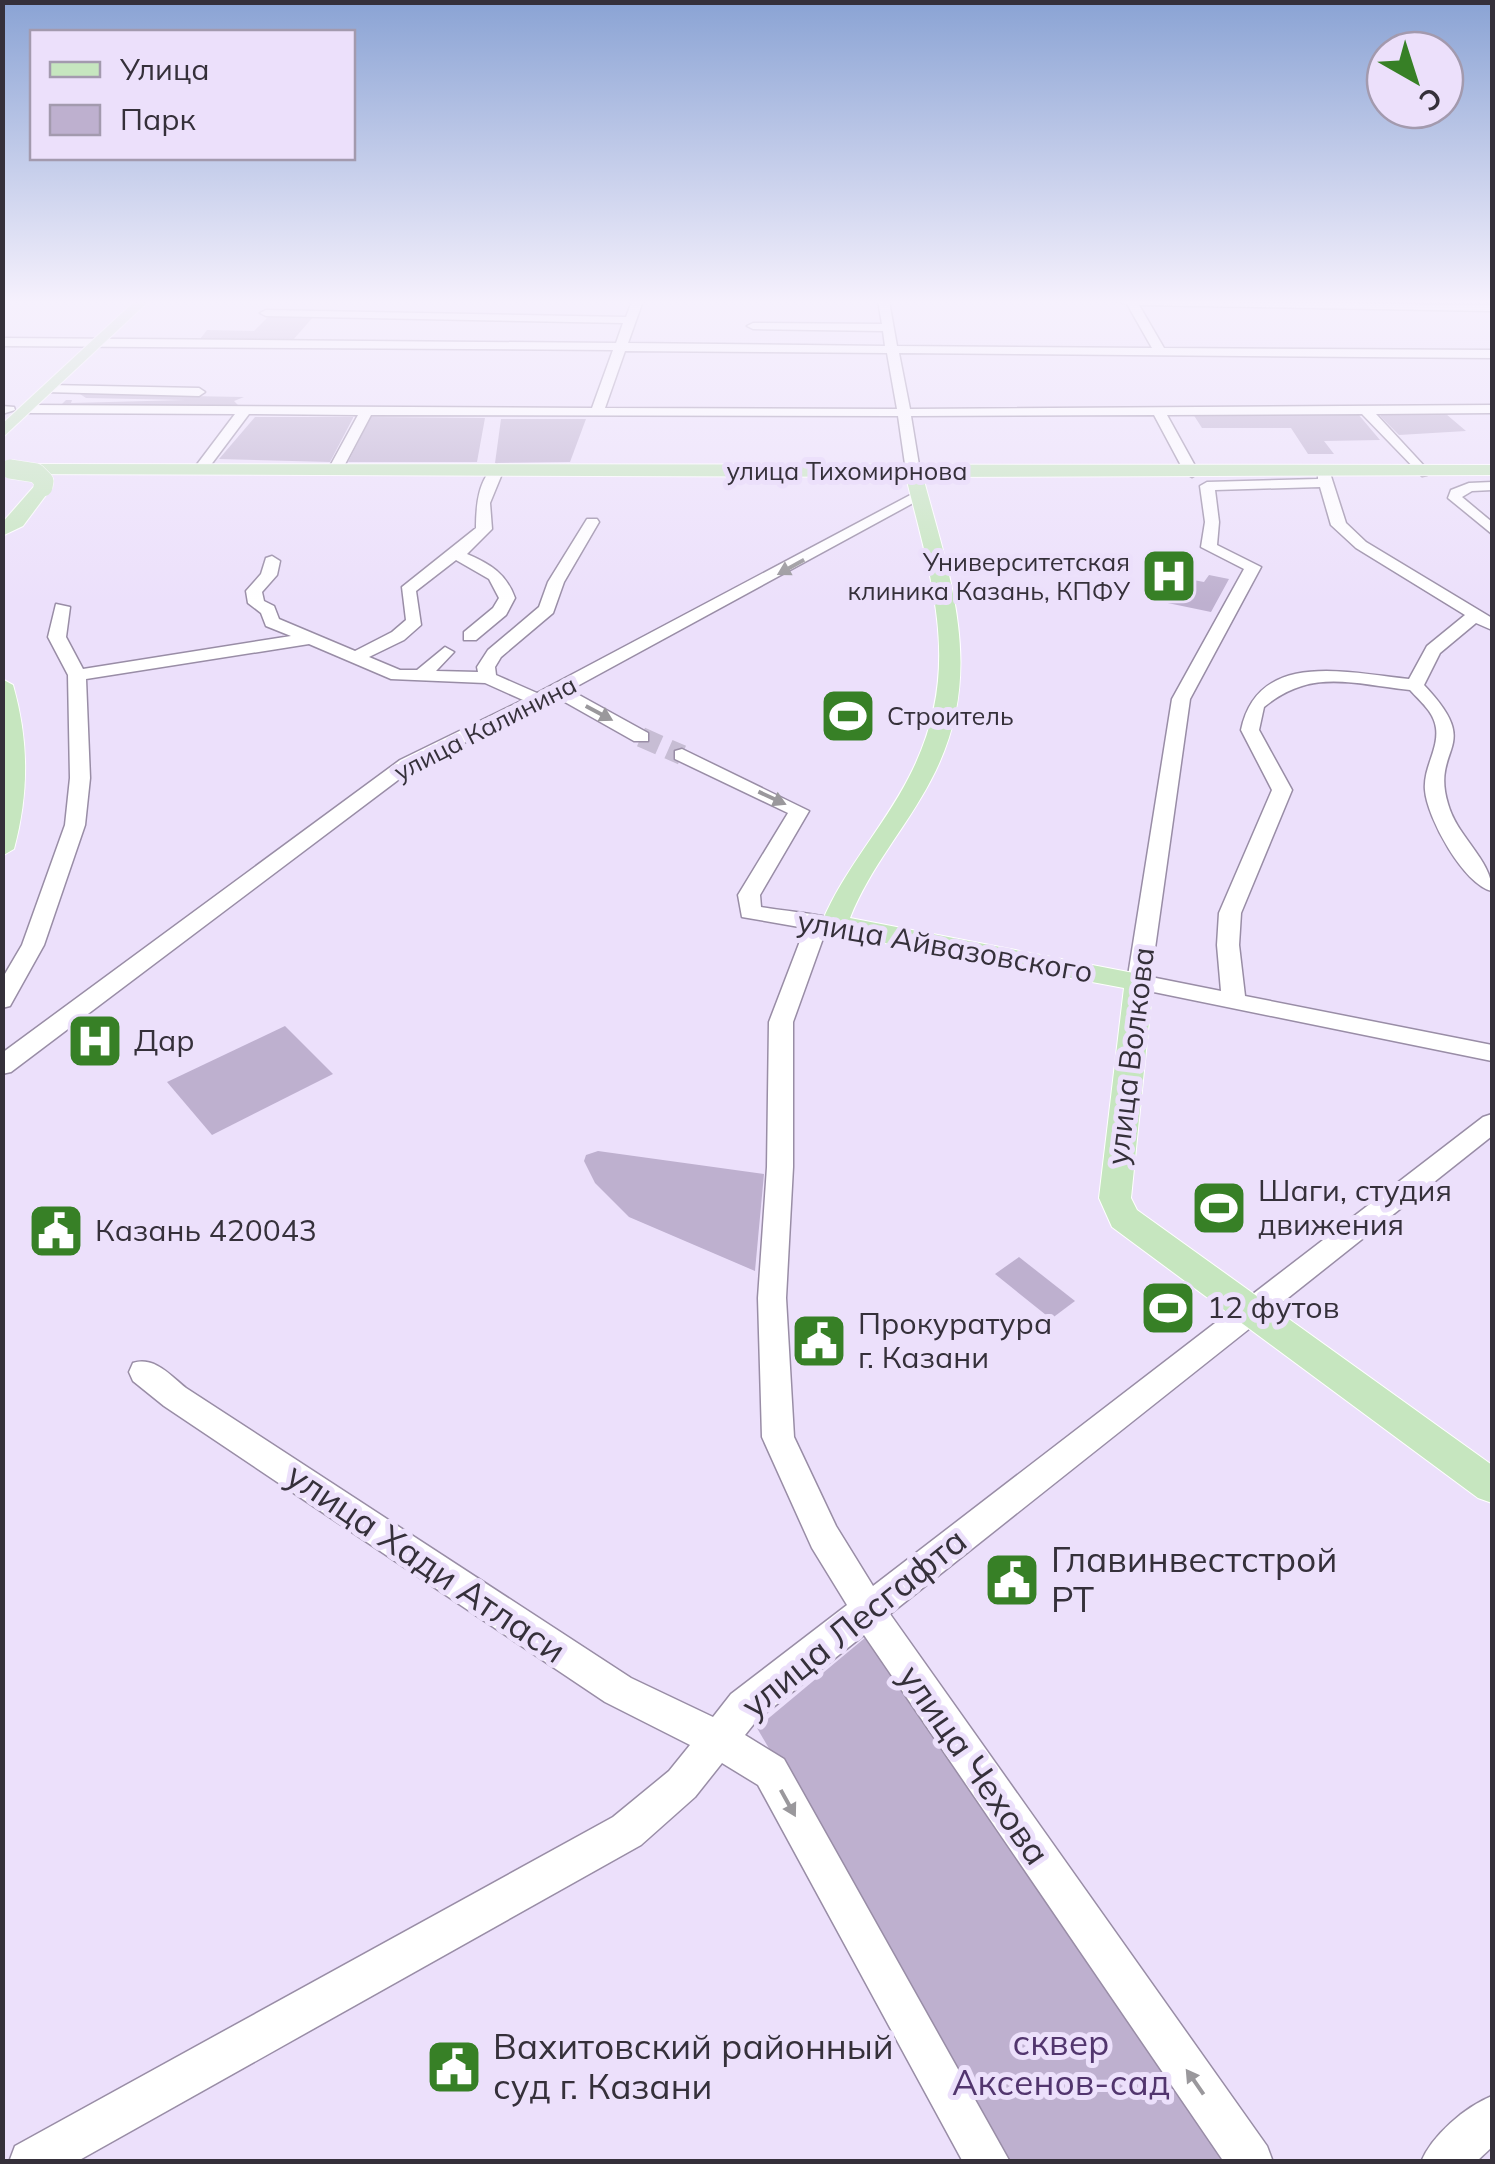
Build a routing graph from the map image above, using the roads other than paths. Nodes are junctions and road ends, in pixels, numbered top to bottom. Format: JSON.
{"nodes":[{"id":1,"x":35,"y":402,"type":"edge"},
{"id":2,"x":545,"y":402,"type":"edge"},
{"id":3,"x":601,"y":402,"type":"edge"},
{"id":4,"x":903,"y":402,"type":"edge"},
{"id":5,"x":28,"y":409,"type":"junction"},
{"id":6,"x":1157,"y":409,"type":"junction"},
{"id":7,"x":1365,"y":409,"type":"junction"},
{"id":8,"x":245,"y":410,"type":"junction"},
{"id":9,"x":367,"y":410,"type":"junction"},
{"id":10,"x":1492,"y":410,"type":"edge"},
{"id":11,"x":597,"y":412,"type":"junction"},
{"id":12,"x":905,"y":413,"type":"junction"},
{"id":13,"x":2,"y":433,"type":"edge"},
{"id":14,"x":202,"y":467,"type":"junction"},
{"id":15,"x":310,"y":468,"type":"junction"},
{"id":16,"x":336,"y":468,"type":"junction"},
{"id":17,"x":497,"y":469,"type":"junction"},
{"id":18,"x":4,"y":470,"type":"edge"},
{"id":19,"x":1492,"y":470,"type":"edge"},
{"id":20,"x":912,"y":471,"type":"junction"},
{"id":21,"x":1422,"y":472,"type":"junction"},
{"id":22,"x":1325,"y":478,"type":"junction"},
{"id":23,"x":1200,"y":480,"type":"junction"},
{"id":24,"x":1492,"y":486,"type":"edge"},
{"id":25,"x":919,"y":496,"type":"junction"},
{"id":26,"x":592,"y":522,"type":"dead end"},
{"id":27,"x":1492,"y":528,"type":"edge"},
{"id":28,"x":2,"y":530,"type":"edge"},
{"id":29,"x":457,"y":556,"type":"junction"},
{"id":30,"x":272,"y":562,"type":"dead end"},
{"id":31,"x":62,"y":607,"type":"dead end"},
{"id":32,"x":1484,"y":620,"type":"edge"},
{"id":33,"x":470,"y":636,"type":"dead end"},
{"id":34,"x":307,"y":640,"type":"junction"},
{"id":35,"x":445,"y":652,"type":"dead end"},
{"id":36,"x":352,"y":658,"type":"junction"},
{"id":37,"x":77,"y":675,"type":"junction"},
{"id":38,"x":421,"y":676,"type":"junction"},
{"id":39,"x":488,"y":678,"type":"junction"},
{"id":40,"x":2,"y":685,"type":"edge"},
{"id":41,"x":1414,"y":685,"type":"junction"},
{"id":42,"x":546,"y":694,"type":"junction"},
{"id":43,"x":642,"y":737,"type":"tunnel mouth"},
{"id":44,"x":692,"y":759,"type":"tunnel mouth"},
{"id":45,"x":2,"y":848,"type":"edge"},
{"id":46,"x":1492,"y":885,"type":"edge"},
{"id":47,"x":827,"y":923,"type":"junction"},
{"id":48,"x":1140,"y":982,"type":"junction"},
{"id":49,"x":1232,"y":1000,"type":"junction"},
{"id":50,"x":2,"y":1002,"type":"edge"},
{"id":51,"x":1492,"y":1053,"type":"edge"},
{"id":52,"x":5,"y":1060,"type":"edge"},
{"id":53,"x":1492,"y":1123,"type":"edge"},
{"id":54,"x":1250,"y":1312,"type":"junction"},
{"id":55,"x":144,"y":1372,"type":"dead end"},
{"id":56,"x":1492,"y":1486,"type":"edge"},
{"id":57,"x":867,"y":1608,"type":"junction"},
{"id":58,"x":718,"y":1739,"type":"junction"},
{"id":59,"x":1492,"y":2118,"type":"edge"},
{"id":60,"x":31,"y":2162,"type":"edge"},
{"id":61,"x":988,"y":2162,"type":"edge"},
{"id":62,"x":1251,"y":2162,"type":"edge"},
{"id":63,"x":1443,"y":2162,"type":"edge"}],
"edges":[{"from":1,"to":5,"type":"main road"},
{"from":2,"to":11,"type":"street"},
{"from":3,"to":11,"type":"street"},
{"from":4,"to":12,"type":"street"},
{"from":5,"to":8,"type":"street"},
{"from":5,"to":13,"type":"main road"},
{"from":6,"to":7,"type":"street"},
{"from":6,"to":12,"type":"street"},
{"from":6,"to":23,"type":"street","name":"улица Волкова"},
{"from":7,"to":10,"type":"street"},
{"from":7,"to":21,"type":"street"},
{"from":8,"to":9,"type":"street"},
{"from":8,"to":14,"type":"street"},
{"from":9,"to":11,"type":"street"},
{"from":9,"to":16,"type":"street"},
{"from":11,"to":12,"type":"street"},
{"from":12,"to":20,"type":"street"},
{"from":14,"to":15,"type":"main road","name":"улица Тихомирнова"},
{"from":14,"to":18,"type":"main road","name":"улица Тихомирнова","bridge":true},
{"from":15,"to":16,"type":"main road","name":"улица Тихомирнова"},
{"from":15,"to":18,"type":"main road"},
{"from":16,"to":17,"type":"main road","name":"улица Тихомирнова"},
{"from":17,"to":20,"type":"main road","name":"улица Тихомирнова"},
{"from":17,"to":29,"type":"street"},
{"from":18,"to":28,"type":"main road","bridge":true},
{"from":19,"to":21,"type":"main road","name":"улица Тихомирнова"},
{"from":20,"to":23,"type":"main road","name":"улица Тихомирнова"},
{"from":20,"to":25,"type":"main road"},
{"from":21,"to":22,"type":"main road","name":"улица Тихомирнова"},
{"from":22,"to":23,"type":"main road","name":"улица Тихомирнова"},
{"from":22,"to":32,"type":"street"},
{"from":23,"to":48,"type":"street","name":"улица Волкова"},
{"from":24,"to":27,"type":"street"},
{"from":25,"to":42,"type":"street","name":"улица Калинина","one_way":true},
{"from":25,"to":47,"type":"main road"},
{"from":26,"to":39,"type":"street"},
{"from":29,"to":33,"type":"street"},
{"from":29,"to":36,"type":"street"},
{"from":30,"to":34,"type":"street"},
{"from":31,"to":37,"type":"street"},
{"from":32,"to":41,"type":"street"},
{"from":34,"to":36,"type":"street"},
{"from":34,"to":37,"type":"street"},
{"from":35,"to":38,"type":"street"},
{"from":36,"to":38,"type":"street"},
{"from":37,"to":50,"type":"street"},
{"from":38,"to":39,"type":"street"},
{"from":39,"to":42,"type":"street"},
{"from":40,"to":45,"type":"main road"},
{"from":41,"to":46,"type":"street"},
{"from":41,"to":49,"type":"street"},
{"from":42,"to":43,"type":"street","one_way":true},
{"from":42,"to":52,"type":"street","name":"улица Калинина"},
{"from":44,"to":47,"type":"street","name":"улица Айвазовского","one_way":true},
{"from":47,"to":48,"type":"main road","name":"улица Айвазовского"},
{"from":47,"to":57,"type":"street","name":"улица Чехова"},
{"from":48,"to":49,"type":"street","name":"улица Айвазовского"},
{"from":48,"to":54,"type":"main road","name":"улица Волкова"},
{"from":49,"to":51,"type":"street","name":"улица Айвазовского"},
{"from":53,"to":54,"type":"street","name":"улица Лесгафта"},
{"from":54,"to":56,"type":"main road","name":"улица Волкова"},
{"from":54,"to":57,"type":"street","name":"улица Лесгафта"},
{"from":55,"to":58,"type":"street","name":"улица Хади Атласи"},
{"from":57,"to":58,"type":"street","name":"улица Лесгафта"},
{"from":62,"to":57,"type":"street","name":"улица Чехова","one_way":true},
{"from":58,"to":60,"type":"street","name":"улица Лесгафта"},
{"from":58,"to":61,"type":"street","one_way":true},
{"from":59,"to":63,"type":"street"}]}
